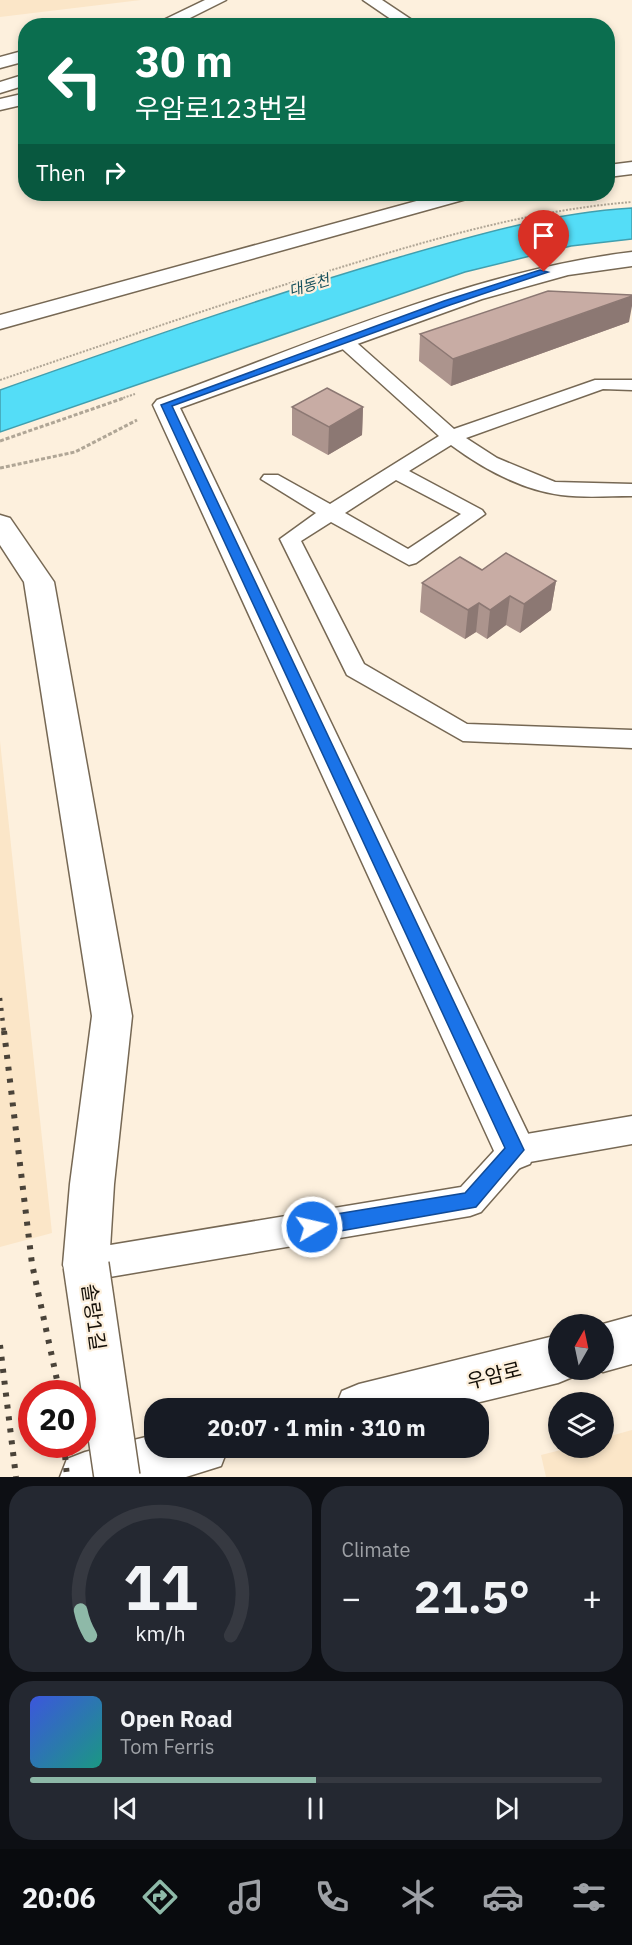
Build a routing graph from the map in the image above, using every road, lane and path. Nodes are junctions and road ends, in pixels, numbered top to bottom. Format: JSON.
{"nodes":[{"id":1,"x":218,"y":0,"type":"edge"},
{"id":2,"x":371,"y":0,"type":"edge"},
{"id":3,"x":176,"y":18,"type":"edge"},
{"id":4,"x":400,"y":18,"type":"edge"},
{"id":5,"x":18,"y":58,"type":"edge"},
{"id":6,"x":0,"y":63,"type":"edge"},
{"id":7,"x":18,"y":69,"type":"edge"},
{"id":8,"x":0,"y":75,"type":"edge"},
{"id":9,"x":18,"y":82,"type":"edge"},
{"id":10,"x":0,"y":88,"type":"edge"},
{"id":11,"x":18,"y":100,"type":"edge"},
{"id":12,"x":0,"y":105,"type":"edge"},
{"id":13,"x":438,"y":201,"type":"edge"},
{"id":14,"x":632,"y":202,"type":"edge"},
{"id":15,"x":632,"y":259,"type":"edge"},
{"id":16,"x":0,"y":322,"type":"edge"},
{"id":17,"x":343,"y":340,"type":"junction"},
{"id":18,"x":0,"y":380,"type":"edge"},
{"id":19,"x":632,"y":385,"type":"edge"},
{"id":20,"x":166,"y":405,"type":"junction"},
{"id":21,"x":450,"y":437,"type":"junction"},
{"id":22,"x":0,"y":468,"type":"edge"},
{"id":23,"x":396,"y":472,"type":"junction"},
{"id":24,"x":271,"y":479,"type":"dead end"},
{"id":25,"x":632,"y":490,"type":"edge"},
{"id":26,"x":331,"y":513,"type":"junction"},
{"id":27,"x":0,"y":524,"type":"edge"},
{"id":28,"x":632,"y":739,"type":"edge"},
{"id":29,"x":632,"y":1130,"type":"edge"},
{"id":30,"x":515,"y":1150,"type":"junction"},
{"id":31,"x":86,"y":1265,"type":"junction"},
{"id":32,"x":632,"y":1340,"type":"edge"},
{"id":33,"x":614,"y":1345,"type":"edge"},
{"id":34,"x":548,"y":1361,"type":"edge"},
{"id":35,"x":400,"y":1398,"type":"edge"},
{"id":36,"x":162,"y":1458,"type":"edge"},
{"id":37,"x":85,"y":1477,"type":"edge"},
{"id":38,"x":117,"y":1477,"type":"edge"}],
"edges":[{"from":1,"to":3,"type":"street"},
{"from":2,"to":4,"type":"street"},
{"from":5,"to":6,"type":"street"},
{"from":7,"to":8,"type":"street"},
{"from":9,"to":10,"type":"street"},
{"from":11,"to":12,"type":"street"},
{"from":13,"to":16,"type":"street"},
{"from":14,"to":18,"type":"path"},
{"from":15,"to":17,"type":"street"},
{"from":17,"to":20,"type":"street"},
{"from":17,"to":21,"type":"lane"},
{"from":19,"to":21,"type":"lane"},
{"from":20,"to":22,"type":"path"},
{"from":20,"to":30,"type":"street"},
{"from":21,"to":23,"type":"lane"},
{"from":21,"to":25,"type":"lane"},
{"from":23,"to":26,"type":"lane"},
{"from":23,"to":26,"type":"lane"},
{"from":24,"to":26,"type":"lane"},
{"from":26,"to":28,"type":"lane"},
{"from":27,"to":31,"type":"street","name":"솔랑1길"},
{"from":29,"to":30,"type":"lane"},
{"from":30,"to":31,"type":"lane"},
{"from":31,"to":38,"type":"street","name":"솔랑1길","bridge":true},
{"from":32,"to":33,"type":"street"},
{"from":34,"to":35,"type":"street","name":"우암로"},
{"from":36,"to":37,"type":"street"}]}
